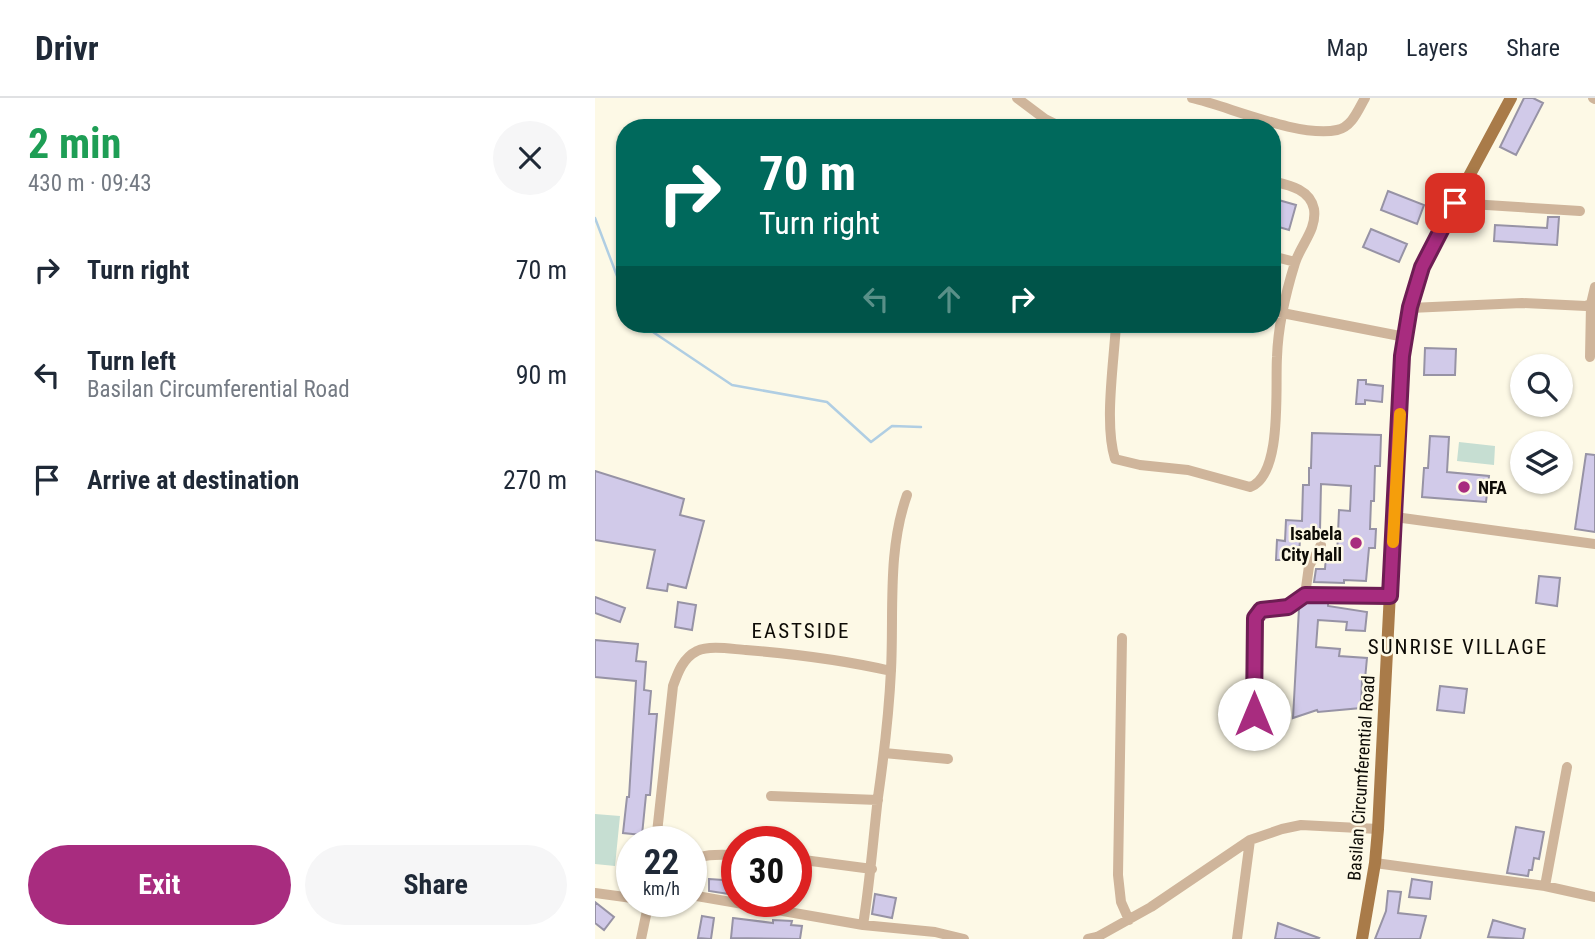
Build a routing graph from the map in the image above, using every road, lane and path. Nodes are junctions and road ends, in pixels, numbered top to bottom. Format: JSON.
{"nodes":[{"id":1,"x":1017,"y":98,"type":"edge"},
{"id":2,"x":1192,"y":98,"type":"edge"},
{"id":3,"x":1365,"y":98,"type":"edge"},
{"id":4,"x":1511,"y":98,"type":"edge"},
{"id":5,"x":1045,"y":119,"type":"edge"},
{"id":6,"x":1264,"y":119,"type":"edge"},
{"id":7,"x":1281,"y":124,"type":"edge"},
{"id":8,"x":1281,"y":184,"type":"edge"},
{"id":9,"x":1455,"y":203,"type":"junction"},
{"id":10,"x":1580,"y":211,"type":"dead end"},
{"id":11,"x":1281,"y":258,"type":"edge"},
{"id":12,"x":1295,"y":262,"type":"junction"},
{"id":13,"x":1595,"y":287,"type":"edge"},
{"id":14,"x":1591,"y":304,"type":"junction"},
{"id":15,"x":1410,"y":307,"type":"junction"},
{"id":16,"x":1281,"y":312,"type":"edge"},
{"id":17,"x":1284,"y":313,"type":"junction"},
{"id":18,"x":1281,"y":331,"type":"edge"},
{"id":19,"x":1116,"y":333,"type":"edge"},
{"id":20,"x":1281,"y":333,"type":"edge"},
{"id":21,"x":1405,"y":337,"type":"junction"},
{"id":22,"x":1590,"y":357,"type":"dead end"},
{"id":23,"x":907,"y":495,"type":"dead end"},
{"id":24,"x":1395,"y":517,"type":"junction"},
{"id":25,"x":1595,"y":544,"type":"edge"},
{"id":26,"x":1321,"y":545,"type":"dead end"},
{"id":27,"x":1305,"y":595,"type":"junction"},
{"id":28,"x":1390,"y":596,"type":"junction"},
{"id":29,"x":1122,"y":638,"type":"dead end"},
{"id":30,"x":891,"y":671,"type":"junction"},
{"id":31,"x":1254,"y":737,"type":"dead end"},
{"id":32,"x":884,"y":753,"type":"junction"},
{"id":33,"x":948,"y":759,"type":"dead end"},
{"id":34,"x":1567,"y":766,"type":"dead end"},
{"id":35,"x":771,"y":796,"type":"dead end"},
{"id":36,"x":878,"y":800,"type":"junction"},
{"id":37,"x":658,"y":826,"type":"edge"},
{"id":38,"x":1378,"y":829,"type":"junction"},
{"id":39,"x":1250,"y":840,"type":"junction"},
{"id":40,"x":812,"y":861,"type":"edge"},
{"id":41,"x":1375,"y":863,"type":"junction"},
{"id":42,"x":872,"y":869,"type":"junction"},
{"id":43,"x":1545,"y":886,"type":"junction"},
{"id":44,"x":595,"y":893,"type":"edge"},
{"id":45,"x":616,"y":896,"type":"edge"},
{"id":46,"x":1595,"y":897,"type":"edge"},
{"id":47,"x":707,"y":898,"type":"edge"},
{"id":48,"x":646,"y":917,"type":"edge"},
{"id":49,"x":1129,"y":920,"type":"junction"},
{"id":50,"x":863,"y":925,"type":"junction"},
{"id":51,"x":934,"y":936,"type":"edge"},
{"id":52,"x":641,"y":939,"type":"edge"},
{"id":53,"x":964,"y":939,"type":"edge"},
{"id":54,"x":1087,"y":939,"type":"edge"},
{"id":55,"x":1237,"y":939,"type":"edge"},
{"id":56,"x":1362,"y":939,"type":"edge"}],
"edges":[{"from":1,"to":5,"type":"street"},
{"from":2,"to":6,"type":"street"},
{"from":3,"to":7,"type":"street"},
{"from":4,"to":9,"type":"main road","name":"Basilan Circumferential Road"},
{"from":8,"to":12,"type":"street"},
{"from":9,"to":10,"type":"street"},
{"from":9,"to":15,"type":"main road","name":"Basilan Circumferential Road"},
{"from":11,"to":12,"type":"street"},
{"from":12,"to":17,"type":"street"},
{"from":13,"to":14,"type":"street"},
{"from":14,"to":15,"type":"street"},
{"from":14,"to":22,"type":"street"},
{"from":15,"to":21,"type":"main road","name":"Basilan Circumferential Road"},
{"from":16,"to":17,"type":"street"},
{"from":17,"to":18,"type":"street"},
{"from":17,"to":21,"type":"street"},
{"from":19,"to":20,"type":"street"},
{"from":21,"to":24,"type":"main road","name":"Basilan Circumferential Road"},
{"from":23,"to":30,"type":"street"},
{"from":24,"to":25,"type":"street"},
{"from":24,"to":28,"type":"main road","name":"Basilan Circumferential Road"},
{"from":26,"to":27,"type":"street"},
{"from":27,"to":28,"type":"street"},
{"from":27,"to":31,"type":"street"},
{"from":28,"to":38,"type":"main road","name":"Basilan Circumferential Road"},
{"from":29,"to":49,"type":"street"},
{"from":30,"to":32,"type":"street"},
{"from":30,"to":37,"type":"street"},
{"from":32,"to":33,"type":"street"},
{"from":32,"to":36,"type":"street"},
{"from":34,"to":43,"type":"street"},
{"from":35,"to":36,"type":"street"},
{"from":36,"to":42,"type":"street"},
{"from":38,"to":39,"type":"street"},
{"from":38,"to":41,"type":"main road","name":"Basilan Circumferential Road"},
{"from":39,"to":49,"type":"street"},
{"from":39,"to":55,"type":"street"},
{"from":40,"to":42,"type":"street"},
{"from":41,"to":43,"type":"street"},
{"from":41,"to":56,"type":"main road","name":"Basilan Circumferential Road"},
{"from":42,"to":50,"type":"street"},
{"from":43,"to":46,"type":"street"},
{"from":44,"to":45,"type":"street"},
{"from":47,"to":50,"type":"street"},
{"from":48,"to":52,"type":"street"},
{"from":49,"to":54,"type":"street"},
{"from":50,"to":51,"type":"street"},
{"from":51,"to":53,"type":"street"}]}
